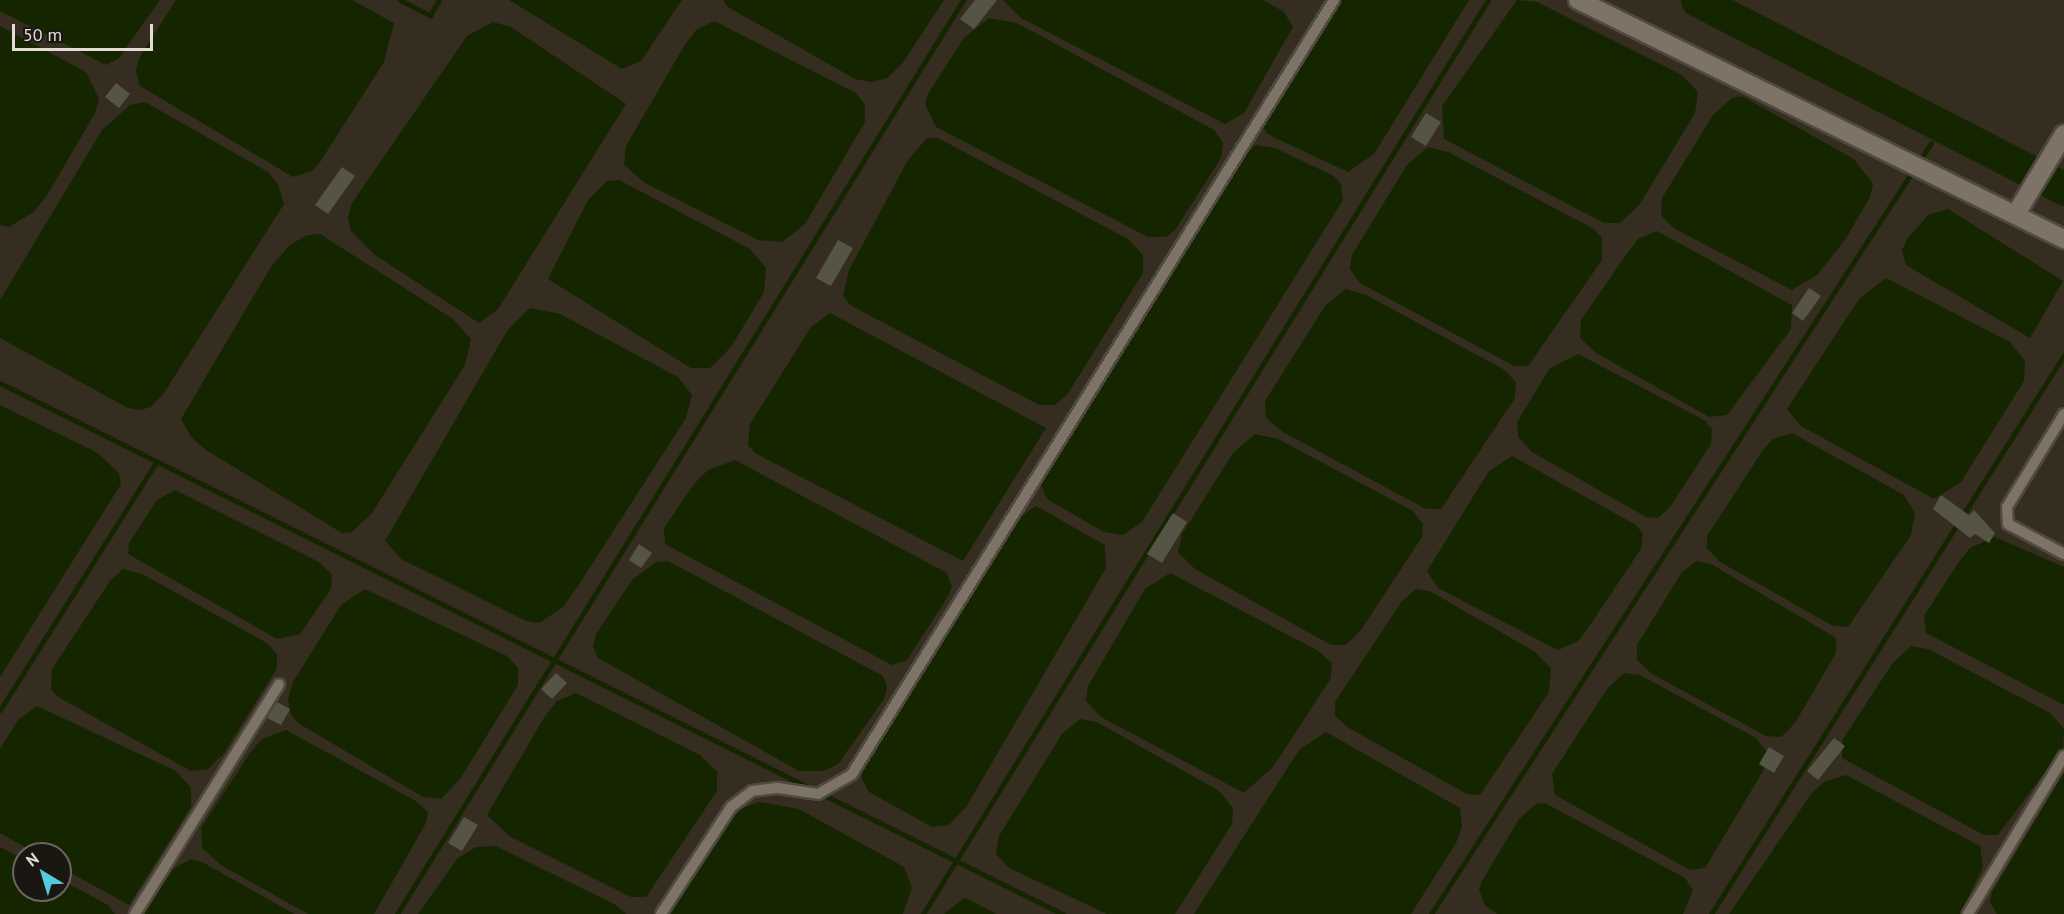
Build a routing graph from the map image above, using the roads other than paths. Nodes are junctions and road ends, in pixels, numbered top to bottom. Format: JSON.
{"nodes":[{"id":1,"x":1334,"y":0,"type":"edge"},
{"id":2,"x":1578,"y":0,"type":"edge"},
{"id":3,"x":2064,"y":134,"type":"edge"},
{"id":4,"x":2019,"y":209,"type":"junction"},
{"id":5,"x":2064,"y":238,"type":"edge"},
{"id":6,"x":2064,"y":414,"type":"edge"},
{"id":7,"x":2064,"y":554,"type":"edge"},
{"id":8,"x":279,"y":684,"type":"dead end"},
{"id":9,"x":2064,"y":756,"type":"edge"},
{"id":10,"x":135,"y":914,"type":"edge"},
{"id":11,"x":661,"y":914,"type":"edge"},
{"id":12,"x":1968,"y":914,"type":"edge"}],
"edges":[{"from":1,"to":11,"type":"lane"},
{"from":2,"to":4,"type":"street"},
{"from":3,"to":4,"type":"street"},
{"from":4,"to":5,"type":"street"},
{"from":6,"to":7,"type":"lane"},
{"from":8,"to":10,"type":"lane"},
{"from":9,"to":12,"type":"lane"}]}
